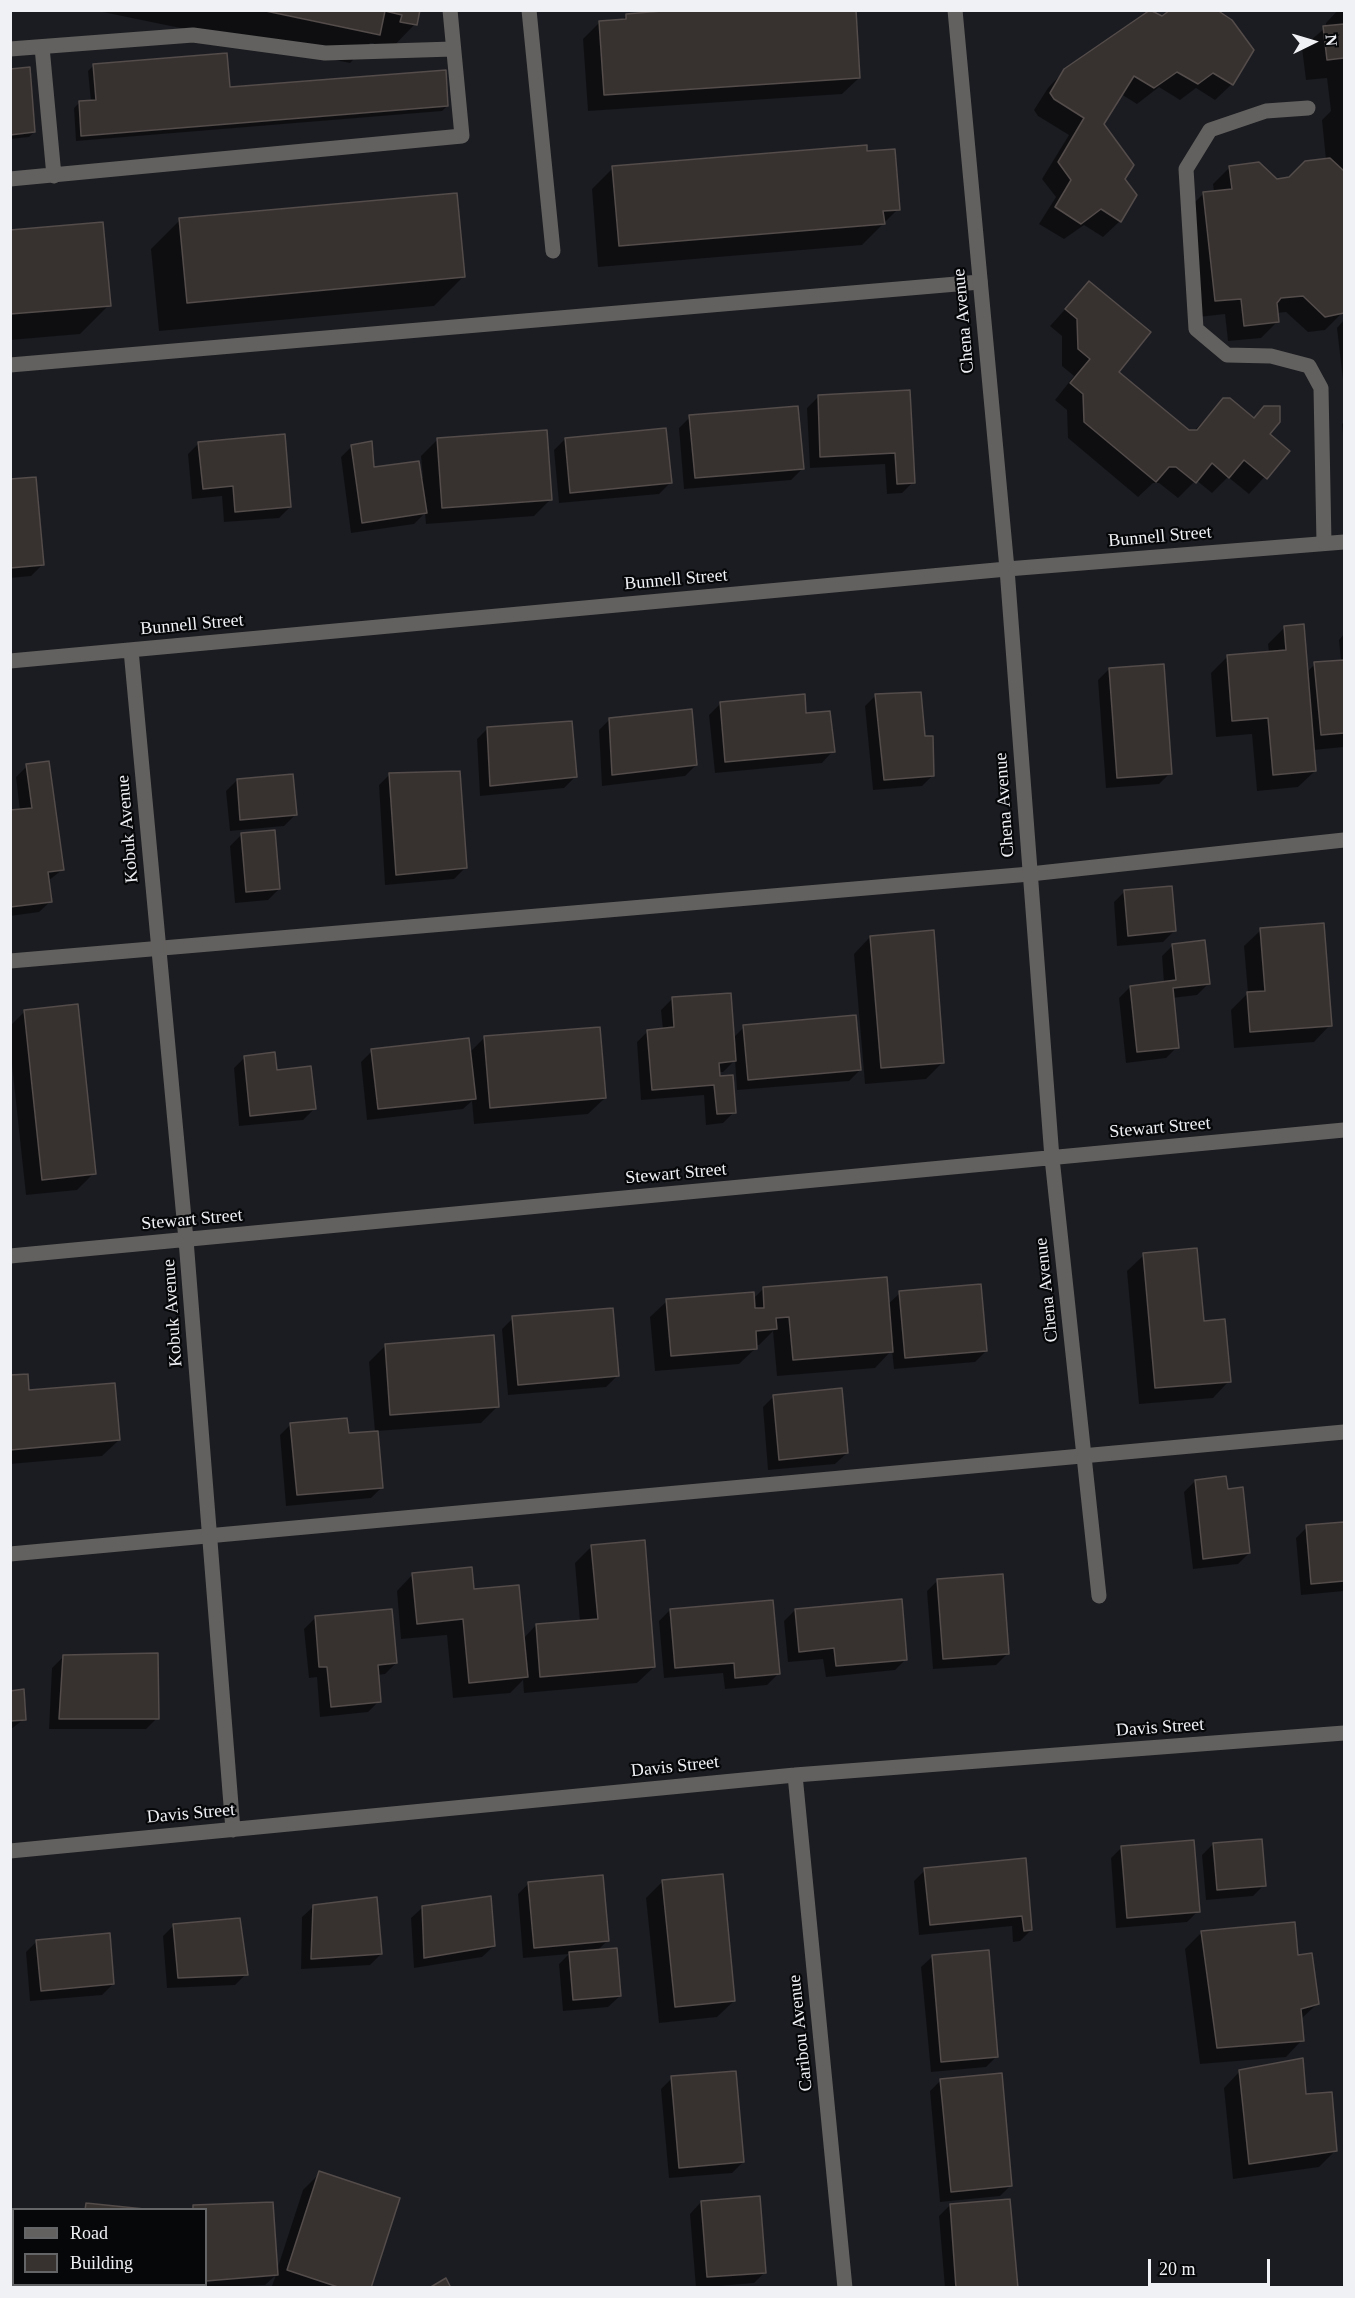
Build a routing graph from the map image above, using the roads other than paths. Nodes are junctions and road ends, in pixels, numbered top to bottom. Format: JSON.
{"nodes":[{"id":1,"x":450,"y":10,"type":"edge"},
{"id":2,"x":529,"y":10,"type":"edge"},
{"id":3,"x":955,"y":10,"type":"edge"},
{"id":4,"x":42,"y":46,"type":"junction"},
{"id":5,"x":10,"y":49,"type":"edge"},
{"id":6,"x":453,"y":49,"type":"junction"},
{"id":7,"x":1308,"y":108,"type":"dead end"},
{"id":8,"x":54,"y":176,"type":"junction"},
{"id":9,"x":10,"y":179,"type":"edge"},
{"id":10,"x":553,"y":251,"type":"dead end"},
{"id":11,"x":980,"y":282,"type":"junction"},
{"id":12,"x":10,"y":365,"type":"edge"},
{"id":13,"x":1344,"y":542,"type":"edge"},
{"id":14,"x":1324,"y":543,"type":"junction"},
{"id":15,"x":1007,"y":569,"type":"junction"},
{"id":16,"x":131,"y":650,"type":"junction"},
{"id":17,"x":10,"y":661,"type":"edge"},
{"id":18,"x":1344,"y":840,"type":"edge"},
{"id":19,"x":1030,"y":874,"type":"junction"},
{"id":20,"x":159,"y":948,"type":"junction"},
{"id":21,"x":10,"y":961,"type":"edge"},
{"id":22,"x":1344,"y":1130,"type":"edge"},
{"id":23,"x":1052,"y":1158,"type":"junction"},
{"id":24,"x":186,"y":1240,"type":"junction"},
{"id":25,"x":10,"y":1256,"type":"edge"},
{"id":26,"x":1344,"y":1432,"type":"edge"},
{"id":27,"x":1085,"y":1456,"type":"junction"},
{"id":28,"x":210,"y":1537,"type":"junction"},
{"id":29,"x":10,"y":1554,"type":"edge"},
{"id":30,"x":1099,"y":1596,"type":"dead end"},
{"id":31,"x":1344,"y":1733,"type":"edge"},
{"id":32,"x":795,"y":1775,"type":"junction"},
{"id":33,"x":233,"y":1830,"type":"junction"},
{"id":34,"x":10,"y":1851,"type":"edge"},
{"id":35,"x":845,"y":2288,"type":"edge"}],
"edges":[{"from":1,"to":6,"type":"street"},
{"from":2,"to":10,"type":"street"},
{"from":3,"to":11,"type":"street","name":"Chena Avenue"},
{"from":4,"to":5,"type":"street"},
{"from":4,"to":6,"type":"street"},
{"from":4,"to":8,"type":"street"},
{"from":6,"to":8,"type":"street"},
{"from":7,"to":14,"type":"street"},
{"from":8,"to":9,"type":"street"},
{"from":11,"to":12,"type":"street"},
{"from":11,"to":15,"type":"street","name":"Chena Avenue"},
{"from":13,"to":14,"type":"street","name":"Bunnell Street"},
{"from":14,"to":15,"type":"street","name":"Bunnell Street"},
{"from":15,"to":16,"type":"street","name":"Bunnell Street"},
{"from":15,"to":19,"type":"street","name":"Chena Avenue"},
{"from":16,"to":17,"type":"street","name":"Bunnell Street"},
{"from":16,"to":20,"type":"street","name":"Kobuk Avenue"},
{"from":18,"to":19,"type":"street"},
{"from":19,"to":20,"type":"street"},
{"from":19,"to":23,"type":"street","name":"Chena Avenue"},
{"from":20,"to":21,"type":"street"},
{"from":20,"to":24,"type":"street","name":"Kobuk Avenue"},
{"from":22,"to":23,"type":"street","name":"Stewart Street"},
{"from":23,"to":24,"type":"street","name":"Stewart Street"},
{"from":23,"to":27,"type":"street","name":"Chena Avenue"},
{"from":24,"to":25,"type":"street","name":"Stewart Street"},
{"from":24,"to":28,"type":"street","name":"Kobuk Avenue"},
{"from":26,"to":27,"type":"street"},
{"from":27,"to":28,"type":"street"},
{"from":27,"to":30,"type":"street","name":"Chena Avenue"},
{"from":28,"to":29,"type":"street"},
{"from":28,"to":33,"type":"street","name":"Kobuk Avenue"},
{"from":31,"to":32,"type":"street","name":"Davis Street"},
{"from":32,"to":33,"type":"street","name":"Davis Street"},
{"from":32,"to":35,"type":"street","name":"Caribou Avenue"},
{"from":33,"to":34,"type":"street","name":"Davis Street"}]}
